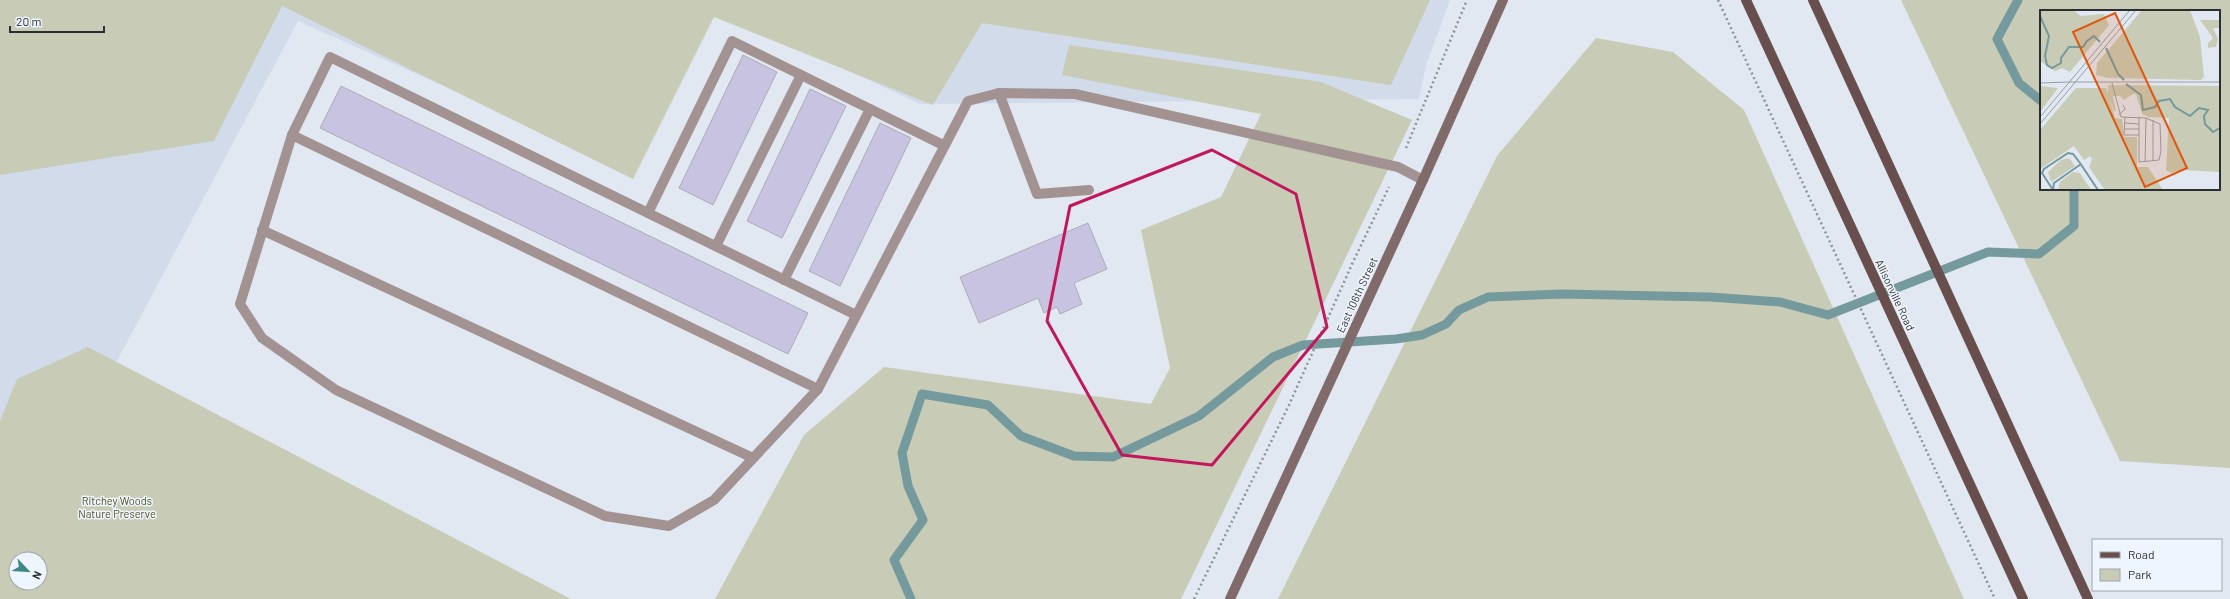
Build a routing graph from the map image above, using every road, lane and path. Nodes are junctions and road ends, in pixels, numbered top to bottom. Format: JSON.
{"nodes":[{"id":1,"x":1467,"y":0,"type":"edge"},
{"id":2,"x":1503,"y":0,"type":"edge"},
{"id":3,"x":1718,"y":0,"type":"edge"},
{"id":4,"x":1746,"y":0,"type":"edge"},
{"id":5,"x":1813,"y":0,"type":"edge"},
{"id":6,"x":801,"y":75,"type":"junction"},
{"id":7,"x":999,"y":93,"type":"junction"},
{"id":8,"x":870,"y":109,"type":"junction"},
{"id":9,"x":292,"y":135,"type":"junction"},
{"id":10,"x":943,"y":145,"type":"junction"},
{"id":11,"x":1398,"y":168,"type":"junction"},
{"id":12,"x":1423,"y":180,"type":"junction"},
{"id":13,"x":1089,"y":190,"type":"dead end"},
{"id":14,"x":648,"y":213,"type":"junction"},
{"id":15,"x":262,"y":230,"type":"junction"},
{"id":16,"x":716,"y":246,"type":"junction"},
{"id":17,"x":784,"y":280,"type":"junction"},
{"id":18,"x":856,"y":315,"type":"junction"},
{"id":19,"x":818,"y":389,"type":"junction"},
{"id":20,"x":753,"y":458,"type":"junction"},
{"id":21,"x":1194,"y":599,"type":"edge"},
{"id":22,"x":1230,"y":599,"type":"edge"},
{"id":23,"x":1995,"y":599,"type":"edge"},
{"id":24,"x":2023,"y":599,"type":"edge"},
{"id":25,"x":2088,"y":599,"type":"edge"}],
"edges":[{"from":1,"to":11,"type":"path"},
{"from":2,"to":12,"type":"main road","name":"East 106th Street"},
{"from":3,"to":23,"type":"path"},
{"from":4,"to":24,"type":"main road","name":"Allisonville Road"},
{"from":5,"to":25,"type":"main road"},
{"from":6,"to":8,"type":"lane"},
{"from":6,"to":14,"type":"lane"},
{"from":6,"to":16,"type":"lane"},
{"from":7,"to":10,"type":"lane"},
{"from":7,"to":11,"type":"lane"},
{"from":7,"to":13,"type":"lane"},
{"from":8,"to":10,"type":"lane"},
{"from":8,"to":17,"type":"lane"},
{"from":9,"to":14,"type":"lane"},
{"from":9,"to":15,"type":"lane"},
{"from":9,"to":19,"type":"lane"},
{"from":10,"to":18,"type":"lane"},
{"from":11,"to":12,"type":"lane"},
{"from":11,"to":21,"type":"path"},
{"from":12,"to":22,"type":"main road","name":"East 106th Street"},
{"from":14,"to":16,"type":"lane"},
{"from":15,"to":20,"type":"lane"},
{"from":15,"to":20,"type":"lane"},
{"from":16,"to":17,"type":"lane"},
{"from":17,"to":18,"type":"lane"},
{"from":18,"to":19,"type":"lane"},
{"from":19,"to":20,"type":"lane"}]}
